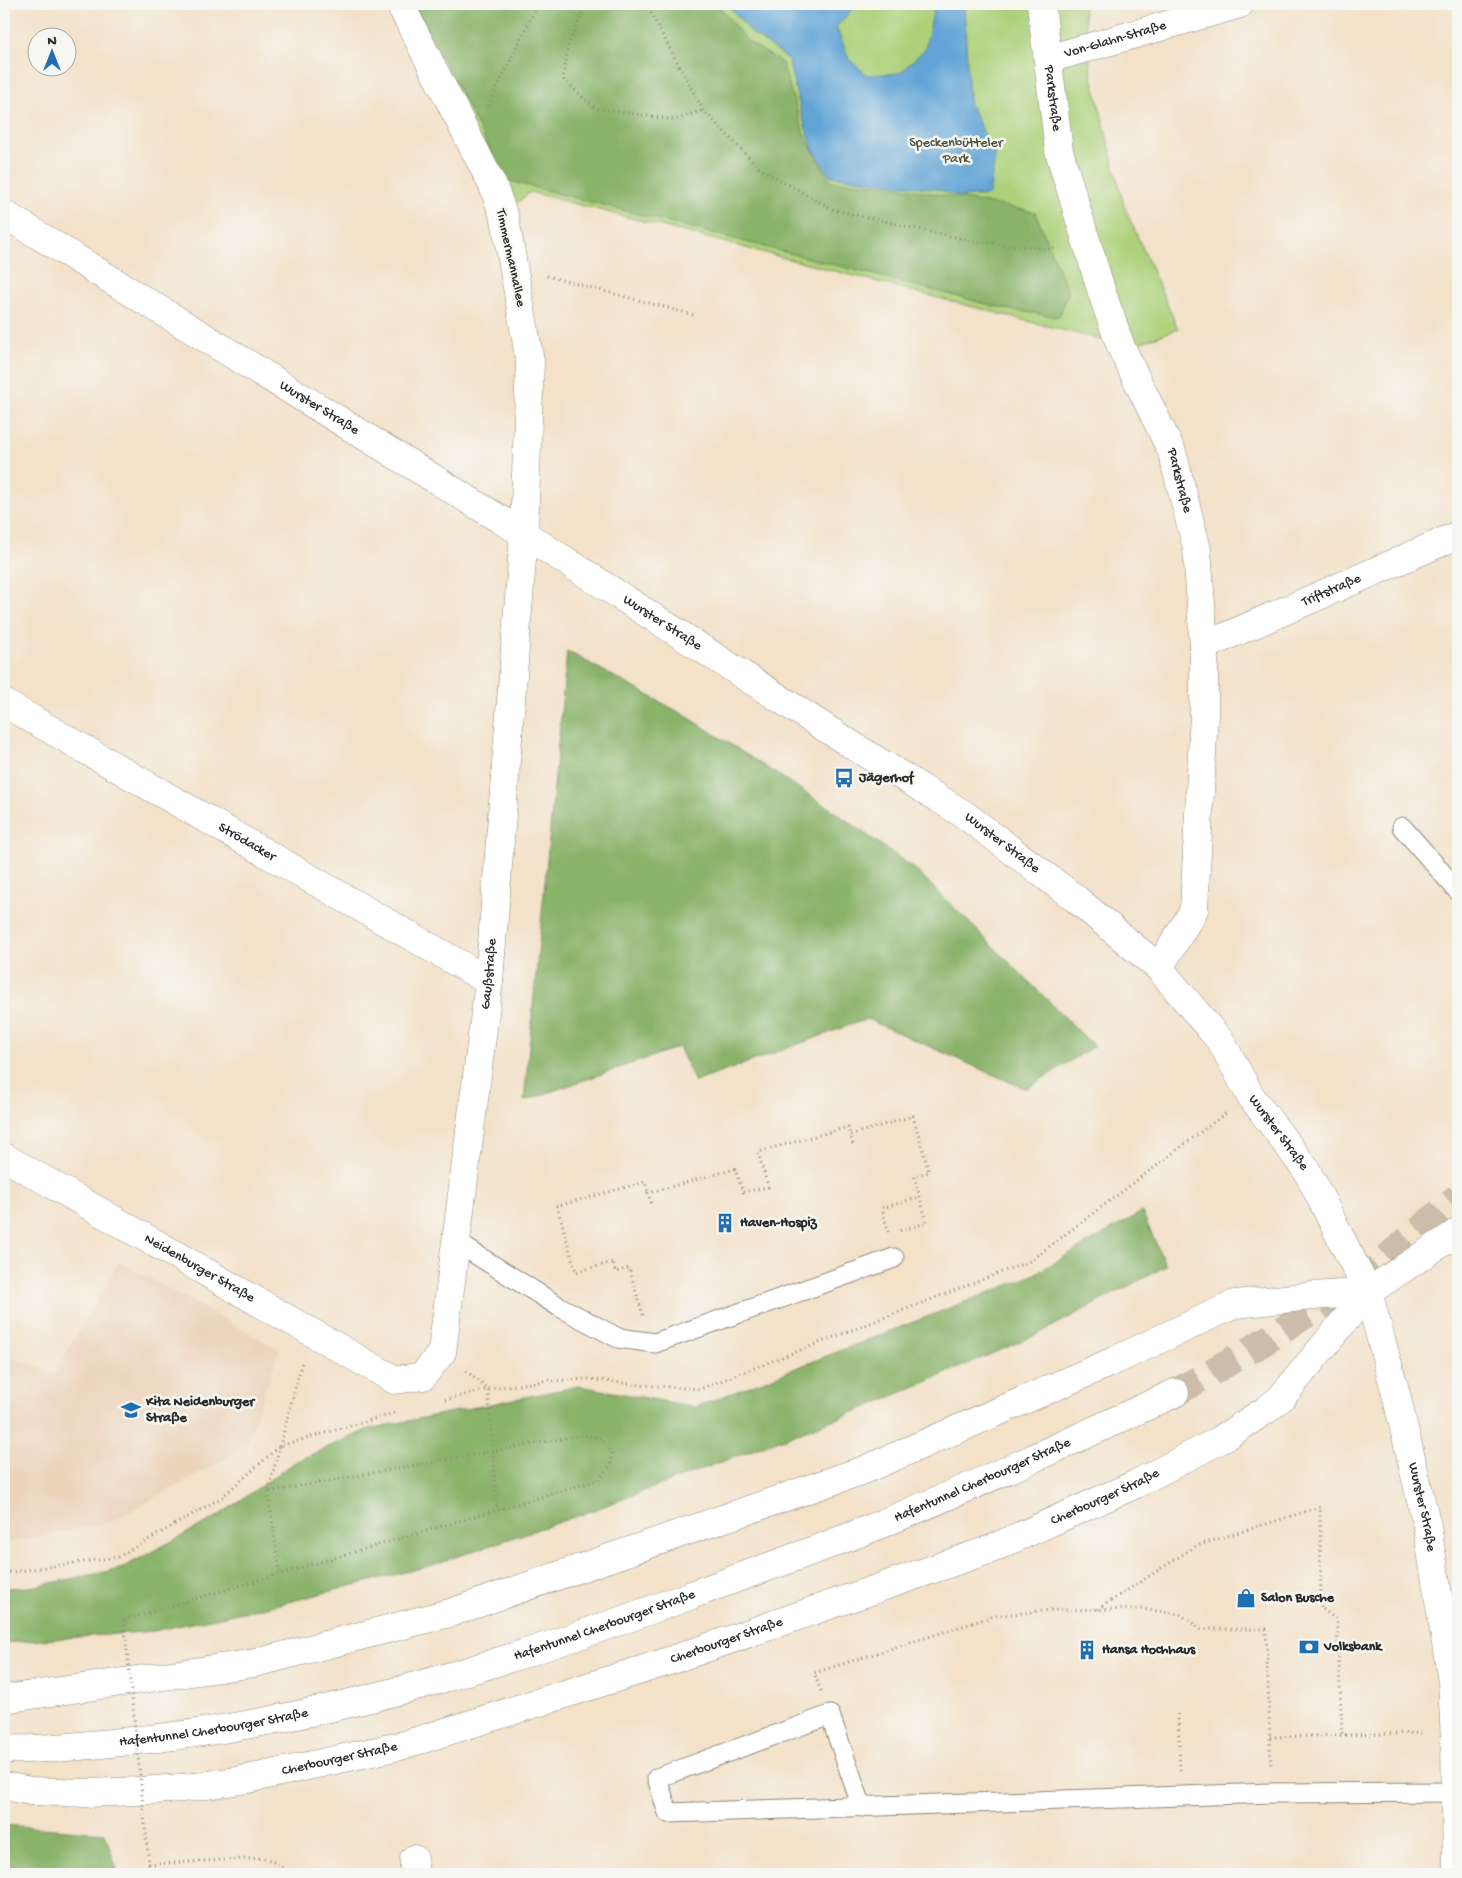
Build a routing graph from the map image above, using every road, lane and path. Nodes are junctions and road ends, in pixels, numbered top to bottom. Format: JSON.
{"nodes":[{"id":1,"x":400,"y":4,"type":"edge"},
{"id":2,"x":538,"y":4,"type":"edge"},
{"id":3,"x":586,"y":4,"type":"edge"},
{"id":4,"x":646,"y":4,"type":"edge"},
{"id":5,"x":1040,"y":4,"type":"edge"},
{"id":6,"x":1240,"y":4,"type":"edge"},
{"id":7,"x":1048,"y":59,"type":"junction"},
{"id":8,"x":703,"y":110,"type":"junction"},
{"id":9,"x":470,"y":143,"type":"junction"},
{"id":10,"x":4,"y":214,"type":"edge"},
{"id":11,"x":1086,"y":241,"type":"junction"},
{"id":12,"x":514,"y":267,"type":"junction"},
{"id":13,"x":694,"y":315,"type":"dead end"},
{"id":14,"x":524,"y":534,"type":"junction"},
{"id":15,"x":1458,"y":536,"type":"edge"},
{"id":16,"x":1204,"y":646,"type":"junction"},
{"id":17,"x":4,"y":703,"type":"edge"},
{"id":18,"x":1402,"y":827,"type":"dead end"},
{"id":19,"x":1458,"y":891,"type":"edge"},
{"id":20,"x":1159,"y":968,"type":"junction"},
{"id":21,"x":489,"y":981,"type":"junction"},
{"id":22,"x":850,"y":1135,"type":"junction"},
{"id":23,"x":853,"y":1144,"type":"dead end"},
{"id":24,"x":4,"y":1157,"type":"edge"},
{"id":25,"x":648,"y":1193,"type":"junction"},
{"id":26,"x":920,"y":1197,"type":"junction"},
{"id":27,"x":650,"y":1203,"type":"dead end"},
{"id":28,"x":1458,"y":1232,"type":"edge"},
{"id":29,"x":456,"y":1242,"type":"junction"},
{"id":30,"x":894,"y":1258,"type":"dead end"},
{"id":31,"x":1368,"y":1292,"type":"junction"},
{"id":32,"x":310,"y":1332,"type":"junction"},
{"id":33,"x":654,"y":1343,"type":"junction"},
{"id":34,"x":394,"y":1380,"type":"joint"},
{"id":35,"x":488,"y":1389,"type":"dead end"},
{"id":36,"x":1175,"y":1393,"type":"tunnel mouth"},
{"id":37,"x":493,"y":1450,"type":"junction"},
{"id":38,"x":268,"y":1492,"type":"junction"},
{"id":39,"x":497,"y":1510,"type":"junction"},
{"id":40,"x":280,"y":1573,"type":"junction"},
{"id":41,"x":1449,"y":1609,"type":"edge"},
{"id":42,"x":1096,"y":1610,"type":"junction"},
{"id":43,"x":4,"y":1699,"type":"edge"},
{"id":44,"x":1178,"y":1714,"type":"dead end"},
{"id":45,"x":830,"y":1715,"type":"junction"},
{"id":46,"x":1454,"y":1732,"type":"junction"},
{"id":47,"x":1342,"y":1734,"type":"junction"},
{"id":48,"x":1270,"y":1737,"type":"junction"},
{"id":49,"x":4,"y":1750,"type":"edge"},
{"id":50,"x":4,"y":1786,"type":"edge"},
{"id":51,"x":1455,"y":1792,"type":"junction"},
{"id":52,"x":1272,"y":1793,"type":"junction"},
{"id":53,"x":1182,"y":1796,"type":"junction"},
{"id":54,"x":862,"y":1807,"type":"junction"},
{"id":55,"x":149,"y":1864,"type":"junction"},
{"id":56,"x":150,"y":1874,"type":"edge"},
{"id":57,"x":289,"y":1874,"type":"edge"},
{"id":58,"x":1457,"y":1874,"type":"edge"}],
"edges":[{"from":1,"to":9,"type":"street","name":"Timmermannallee"},
{"from":2,"to":9,"type":"path"},
{"from":3,"to":8,"type":"path"},
{"from":4,"to":8,"type":"path"},
{"from":5,"to":7,"type":"street","name":"Parkstraße"},
{"from":6,"to":7,"type":"street","name":"Von-Glahn-Straße"},
{"from":7,"to":11,"type":"street","name":"Parkstraße"},
{"from":8,"to":11,"type":"path"},
{"from":9,"to":12,"type":"street","name":"Timmermannallee"},
{"from":10,"to":14,"type":"street","name":"Wurster Straße"},
{"from":11,"to":16,"type":"street","name":"Parkstraße"},
{"from":12,"to":13,"type":"path"},
{"from":12,"to":14,"type":"street","name":"Timmermannallee"},
{"from":14,"to":20,"type":"street","name":"Wurster Straße"},
{"from":14,"to":21,"type":"street","name":"Gaußstraße"},
{"from":15,"to":16,"type":"street","name":"Triftstraße"},
{"from":16,"to":20,"type":"street","name":"Parkstraße"},
{"from":17,"to":21,"type":"street","name":"Strödacker"},
{"from":18,"to":19,"type":"lane"},
{"from":20,"to":31,"type":"street","name":"Wurster Straße"},
{"from":21,"to":29,"type":"street","name":"Gaußstraße"},
{"from":22,"to":23,"type":"path"},
{"from":22,"to":25,"type":"path"},
{"from":22,"to":26,"type":"path"},
{"from":24,"to":32,"type":"street","name":"Neidenburger Straße"},
{"from":25,"to":27,"type":"path"},
{"from":25,"to":33,"type":"path"},
{"from":26,"to":26,"type":"path"},
{"from":28,"to":31,"type":"street","name":"Cherbourger Straße"},
{"from":29,"to":33,"type":"lane"},
{"from":29,"to":34,"type":"street","name":"Gaußstraße"},
{"from":30,"to":33,"type":"lane"},
{"from":31,"to":41,"type":"street","name":"Wurster Straße"},
{"from":31,"to":43,"type":"street","name":"Cherbourger Straße"},
{"from":31,"to":50,"type":"street","name":"Cherbourger Straße"},
{"from":32,"to":34,"type":"street","name":"Neidenburger Straße"},
{"from":32,"to":38,"type":"path"},
{"from":35,"to":37,"type":"path"},
{"from":36,"to":49,"type":"street","name":"Hafentunnel Cherbourger Straße"},
{"from":37,"to":38,"type":"path"},
{"from":37,"to":39,"type":"path"},
{"from":37,"to":39,"type":"path"},
{"from":38,"to":40,"type":"path"},
{"from":39,"to":40,"type":"path"},
{"from":40,"to":55,"type":"path","bridge":true},
{"from":41,"to":46,"type":"street","name":"Wurster Straße"},
{"from":42,"to":45,"type":"path"},
{"from":42,"to":47,"type":"path"},
{"from":42,"to":48,"type":"path"},
{"from":44,"to":53,"type":"path"},
{"from":45,"to":54,"type":"lane"},
{"from":45,"to":54,"type":"lane"},
{"from":46,"to":47,"type":"path"},
{"from":46,"to":51,"type":"street","name":"Wurster Straße"},
{"from":47,"to":48,"type":"path"},
{"from":48,"to":52,"type":"path"},
{"from":51,"to":52,"type":"lane"},
{"from":51,"to":58,"type":"street","name":"Wurster Straße"},
{"from":52,"to":53,"type":"lane"},
{"from":53,"to":54,"type":"lane"},
{"from":55,"to":56,"type":"path"},
{"from":55,"to":57,"type":"path"}]}
